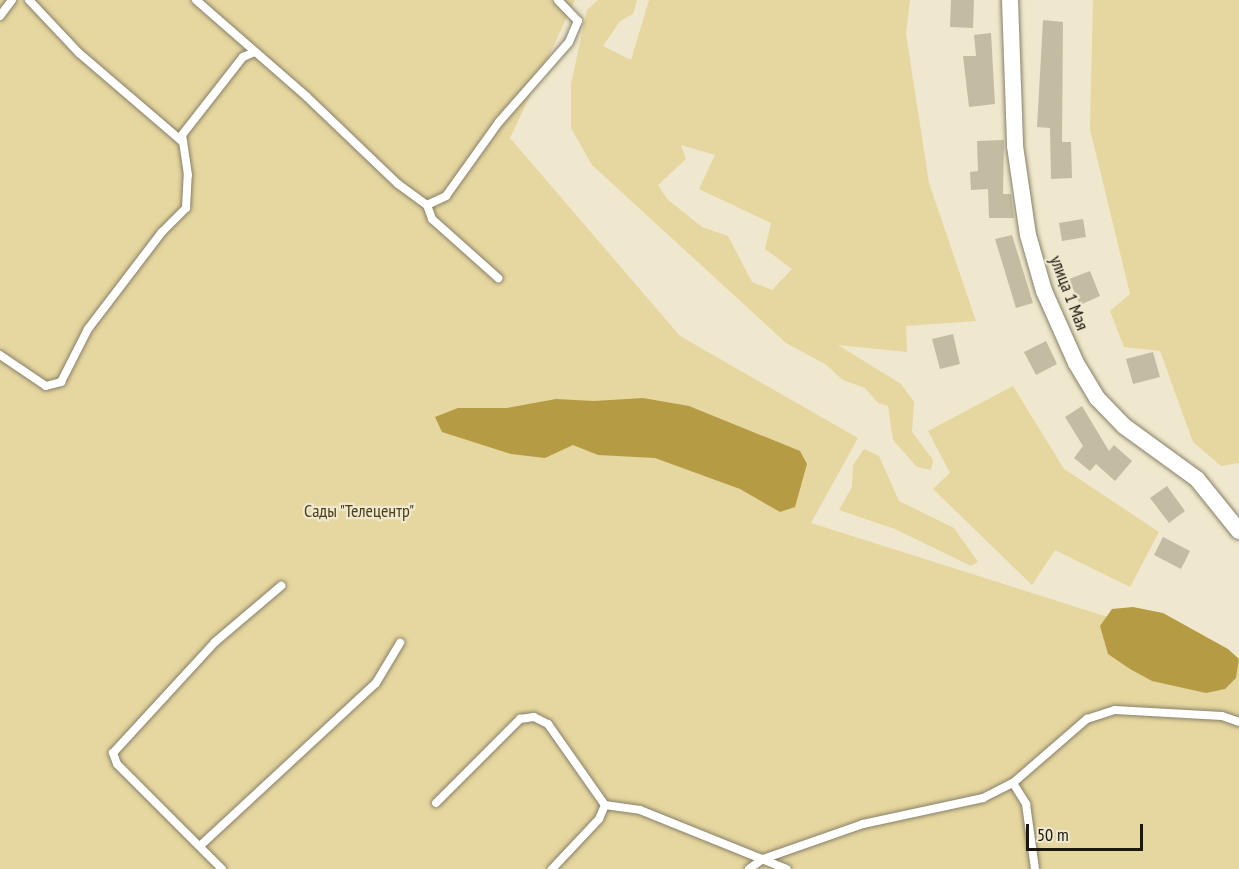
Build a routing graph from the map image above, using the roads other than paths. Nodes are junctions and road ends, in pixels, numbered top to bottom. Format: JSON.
{"nodes":[{"id":1,"x":12,"y":0,"type":"edge"},
{"id":2,"x":30,"y":0,"type":"edge"},
{"id":3,"x":196,"y":0,"type":"edge"},
{"id":4,"x":558,"y":0,"type":"edge"},
{"id":5,"x":1010,"y":0,"type":"edge"},
{"id":6,"x":0,"y":16,"type":"edge"},
{"id":7,"x":255,"y":52,"type":"junction"},
{"id":8,"x":183,"y":142,"type":"junction"},
{"id":9,"x":427,"y":205,"type":"junction"},
{"id":10,"x":498,"y":278,"type":"dead end"},
{"id":11,"x":0,"y":355,"type":"edge"},
{"id":12,"x":1239,"y":531,"type":"edge"},
{"id":13,"x":281,"y":586,"type":"dead end"},
{"id":14,"x":400,"y":644,"type":"dead end"},
{"id":15,"x":1239,"y":722,"type":"edge"},
{"id":16,"x":1013,"y":783,"type":"junction"},
{"id":17,"x":436,"y":803,"type":"dead end"},
{"id":18,"x":604,"y":805,"type":"junction"},
{"id":19,"x":201,"y":844,"type":"junction"},
{"id":20,"x":763,"y":859,"type":"junction"},
{"id":21,"x":222,"y":869,"type":"edge"},
{"id":22,"x":552,"y":869,"type":"edge"},
{"id":23,"x":749,"y":869,"type":"edge"},
{"id":24,"x":787,"y":869,"type":"edge"},
{"id":25,"x":1035,"y":869,"type":"edge"}],
"edges":[{"from":1,"to":6,"type":"lane"},
{"from":2,"to":8,"type":"lane"},
{"from":3,"to":7,"type":"lane"},
{"from":4,"to":9,"type":"lane"},
{"from":5,"to":12,"type":"street","name":"улица 1 Мая"},
{"from":7,"to":8,"type":"lane"},
{"from":7,"to":9,"type":"lane"},
{"from":8,"to":11,"type":"lane"},
{"from":9,"to":10,"type":"lane"},
{"from":13,"to":19,"type":"lane"},
{"from":14,"to":19,"type":"lane"},
{"from":15,"to":16,"type":"lane"},
{"from":16,"to":20,"type":"lane"},
{"from":16,"to":25,"type":"lane"},
{"from":17,"to":18,"type":"lane"},
{"from":18,"to":20,"type":"lane"},
{"from":18,"to":22,"type":"lane"},
{"from":19,"to":21,"type":"lane"},
{"from":20,"to":23,"type":"lane"},
{"from":20,"to":24,"type":"lane"}]}
